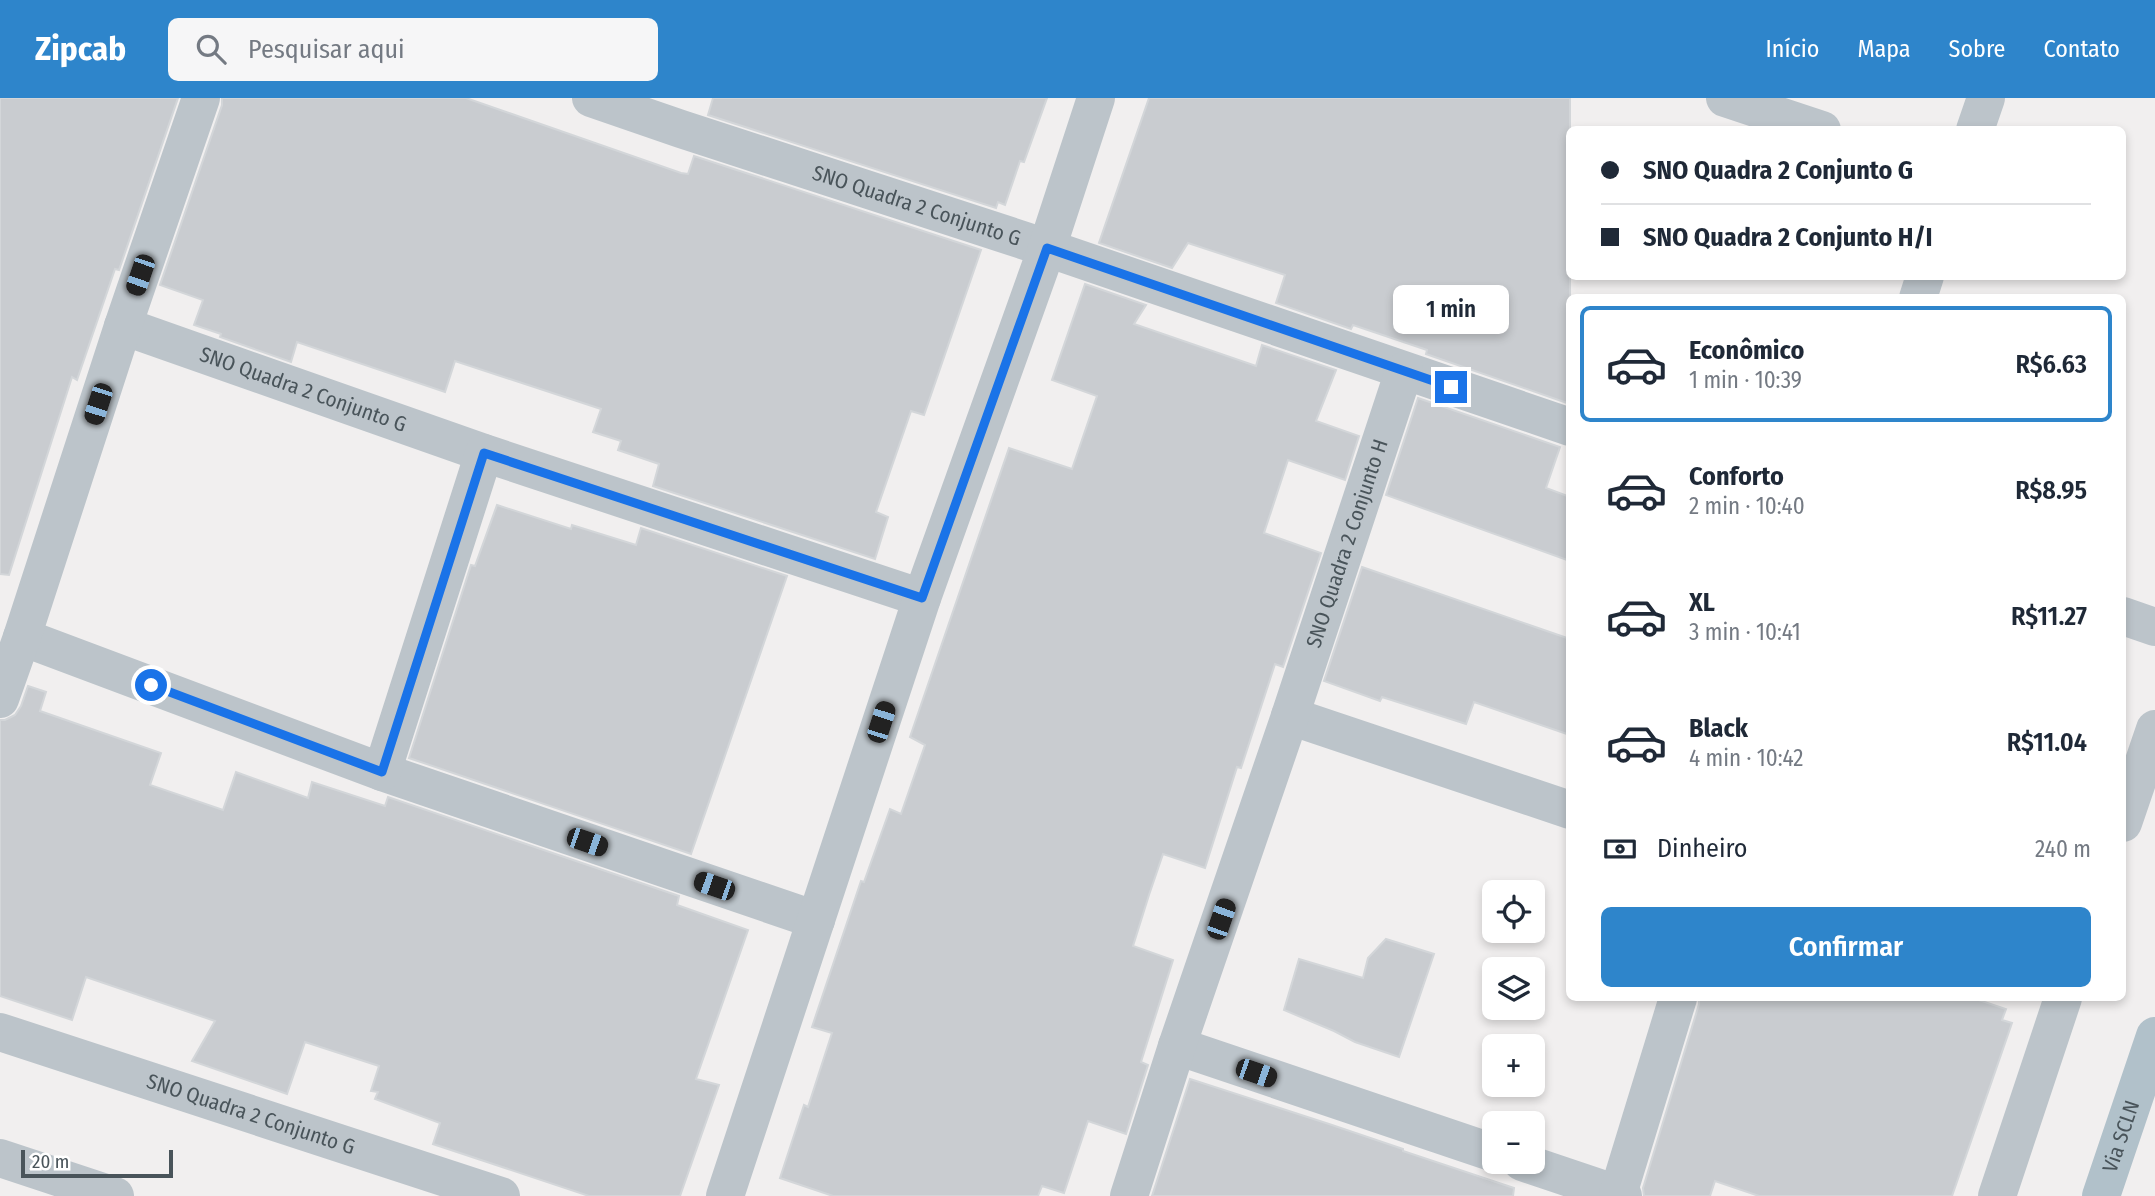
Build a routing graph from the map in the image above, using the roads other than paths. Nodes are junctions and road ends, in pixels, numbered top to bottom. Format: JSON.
{"nodes":[{"id":1,"x":201,"y":98,"type":"edge"},
{"id":2,"x":591,"y":98,"type":"edge"},
{"id":3,"x":1096,"y":98,"type":"edge"},
{"id":4,"x":1725,"y":98,"type":"edge"},
{"id":5,"x":1986,"y":98,"type":"edge"},
{"id":6,"x":686,"y":114,"type":"edge"},
{"id":7,"x":1810,"y":126,"type":"edge"},
{"id":8,"x":1976,"y":126,"type":"edge"},
{"id":9,"x":1047,"y":248,"type":"junction"},
{"id":10,"x":123,"y":326,"type":"junction"},
{"id":11,"x":1404,"y":371,"type":"junction"},
{"id":12,"x":1566,"y":426,"type":"edge"},
{"id":13,"x":484,"y":453,"type":"junction"},
{"id":14,"x":922,"y":598,"type":"junction"},
{"id":15,"x":2126,"y":616,"type":"edge"},
{"id":16,"x":2155,"y":627,"type":"edge"},
{"id":17,"x":22,"y":637,"type":"junction"},
{"id":18,"x":0,"y":699,"type":"edge"},
{"id":19,"x":1290,"y":716,"type":"junction"},
{"id":20,"x":2155,"y":729,"type":"edge"},
{"id":21,"x":382,"y":772,"type":"junction"},
{"id":22,"x":1566,"y":809,"type":"edge"},
{"id":23,"x":2126,"y":814,"type":"edge"},
{"id":24,"x":816,"y":920,"type":"junction"},
{"id":25,"x":1677,"y":1001,"type":"edge"},
{"id":26,"x":2062,"y":1001,"type":"edge"},
{"id":27,"x":0,"y":1032,"type":"edge"},
{"id":28,"x":2155,"y":1036,"type":"edge"},
{"id":29,"x":1177,"y":1046,"type":"junction"},
{"id":30,"x":1482,"y":1149,"type":"edge"},
{"id":31,"x":0,"y":1158,"type":"edge"},
{"id":32,"x":1545,"y":1170,"type":"edge"},
{"id":33,"x":1621,"y":1195,"type":"edge"},
{"id":34,"x":115,"y":1196,"type":"edge"},
{"id":35,"x":501,"y":1196,"type":"edge"},
{"id":36,"x":725,"y":1196,"type":"edge"},
{"id":37,"x":1129,"y":1196,"type":"edge"},
{"id":38,"x":1997,"y":1196,"type":"edge"},
{"id":39,"x":2101,"y":1196,"type":"edge"}],
"edges":[{"from":1,"to":10,"type":"street"},
{"from":2,"to":6,"type":"street","name":"SNO Quadra 2 Conjunto G"},
{"from":3,"to":9,"type":"street"},
{"from":4,"to":7,"type":"street"},
{"from":5,"to":8,"type":"street"},
{"from":6,"to":9,"type":"street","name":"SNO Quadra 2 Conjunto G"},
{"from":9,"to":11,"type":"street"},
{"from":9,"to":14,"type":"street","name":"SNO Quadra 2 Conjunto G"},
{"from":10,"to":13,"type":"street","name":"SNO Quadra 2 Conjunto G"},
{"from":10,"to":17,"type":"street"},
{"from":11,"to":12,"type":"street"},
{"from":11,"to":19,"type":"street","name":"SNO Quadra 2 Conjunto H"},
{"from":13,"to":14,"type":"street","name":"SNO Quadra 2 Conjunto G"},
{"from":13,"to":21,"type":"street"},
{"from":14,"to":24,"type":"street","name":"SNO Quadra 2 Conjunto G"},
{"from":15,"to":16,"type":"street"},
{"from":17,"to":18,"type":"street"},
{"from":17,"to":21,"type":"street"},
{"from":19,"to":22,"type":"street"},
{"from":19,"to":29,"type":"street","name":"SNO Quadra 2 Conjunto H"},
{"from":20,"to":23,"type":"street"},
{"from":21,"to":24,"type":"street"},
{"from":24,"to":36,"type":"street","name":"SNO Quadra 2 Conjunto G"},
{"from":25,"to":33,"type":"street"},
{"from":26,"to":38,"type":"street"},
{"from":27,"to":35,"type":"street","name":"SNO Quadra 2 Conjunto G"},
{"from":28,"to":39,"type":"main road","name":"Via SCLN"},
{"from":29,"to":30,"type":"street"},
{"from":29,"to":37,"type":"street","name":"SNO Quadra 2 Conjunto H"},
{"from":31,"to":34,"type":"street"},
{"from":32,"to":33,"type":"street"}]}
